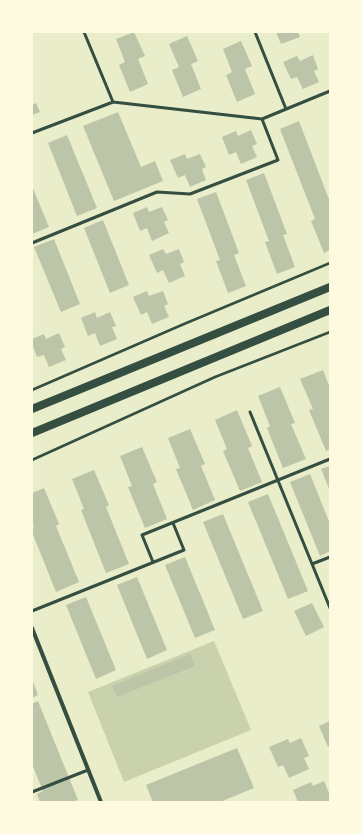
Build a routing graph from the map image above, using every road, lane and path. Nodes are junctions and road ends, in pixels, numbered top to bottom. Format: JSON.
{"nodes":[{"id":1,"x":84,"y":32,"type":"edge"},
{"id":2,"x":255,"y":32,"type":"edge"},
{"id":3,"x":330,"y":91,"type":"edge"},
{"id":4,"x":113,"y":102,"type":"junction"},
{"id":5,"x":286,"y":109,"type":"junction"},
{"id":6,"x":262,"y":119,"type":"junction"},
{"id":7,"x":32,"y":133,"type":"edge"},
{"id":8,"x":32,"y":243,"type":"edge"},
{"id":9,"x":330,"y":263,"type":"edge"},
{"id":10,"x":330,"y":287,"type":"edge"},
{"id":11,"x":330,"y":310,"type":"edge"},
{"id":12,"x":330,"y":332,"type":"edge"},
{"id":13,"x":32,"y":390,"type":"edge"},
{"id":14,"x":32,"y":409,"type":"edge"},
{"id":15,"x":250,"y":412,"type":"dead end"},
{"id":16,"x":32,"y":433,"type":"edge"},
{"id":17,"x":330,"y":459,"type":"edge"},
{"id":18,"x":32,"y":460,"type":"edge"},
{"id":19,"x":278,"y":481,"type":"junction"},
{"id":20,"x":173,"y":523,"type":"junction"},
{"id":21,"x":330,"y":557,"type":"edge"},
{"id":22,"x":153,"y":562,"type":"junction"},
{"id":23,"x":312,"y":564,"type":"junction"},
{"id":24,"x":330,"y":608,"type":"edge"},
{"id":25,"x":32,"y":611,"type":"edge"},
{"id":26,"x":32,"y":628,"type":"edge"},
{"id":27,"x":88,"y":770,"type":"junction"},
{"id":28,"x":32,"y":792,"type":"edge"},
{"id":29,"x":101,"y":802,"type":"edge"}],
"edges":[{"from":1,"to":4,"type":"lane"},
{"from":2,"to":5,"type":"lane"},
{"from":3,"to":5,"type":"lane"},
{"from":4,"to":6,"type":"lane"},
{"from":4,"to":7,"type":"lane"},
{"from":5,"to":6,"type":"lane"},
{"from":6,"to":8,"type":"lane"},
{"from":9,"to":13,"type":"path"},
{"from":10,"to":14,"type":"main road"},
{"from":11,"to":16,"type":"main road"},
{"from":12,"to":18,"type":"path"},
{"from":15,"to":19,"type":"lane"},
{"from":17,"to":19,"type":"lane"},
{"from":19,"to":20,"type":"lane"},
{"from":19,"to":23,"type":"lane"},
{"from":20,"to":22,"type":"lane"},
{"from":20,"to":22,"type":"lane"},
{"from":21,"to":23,"type":"lane"},
{"from":22,"to":25,"type":"lane"},
{"from":23,"to":24,"type":"lane"},
{"from":26,"to":27,"type":"street"},
{"from":27,"to":28,"type":"lane"},
{"from":27,"to":29,"type":"street"}]}
